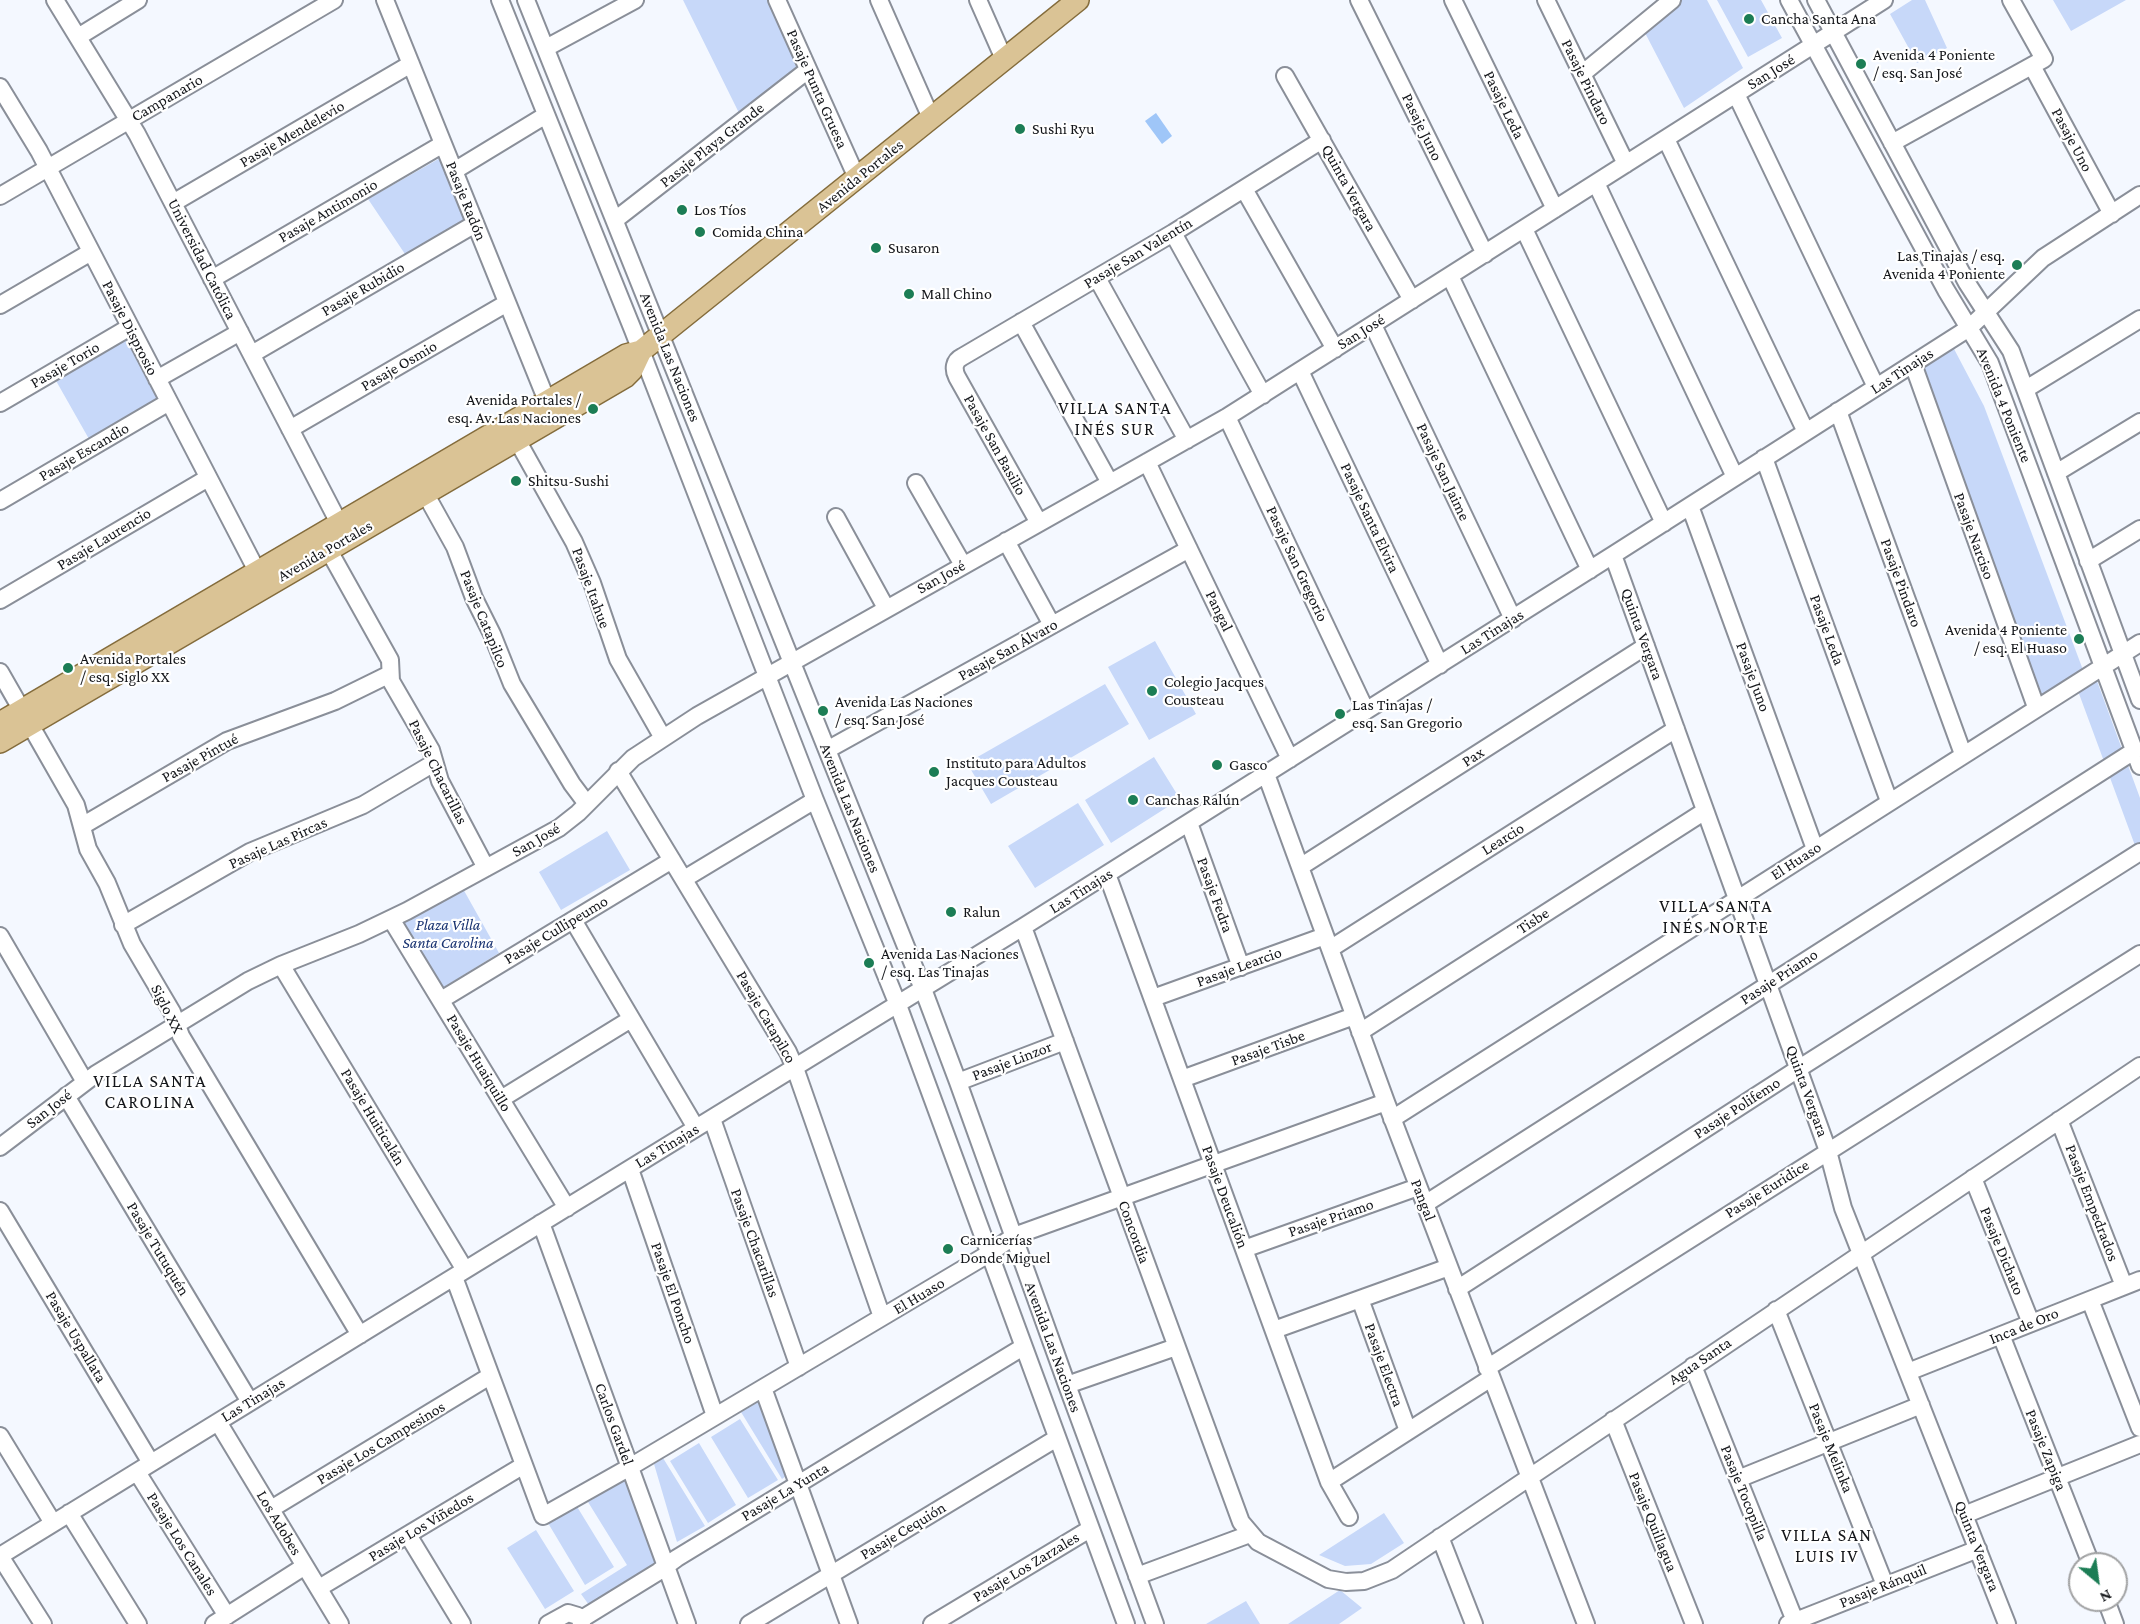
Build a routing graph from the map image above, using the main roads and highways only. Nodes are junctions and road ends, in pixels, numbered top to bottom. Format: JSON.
{"nodes":[{"id":1,"x":1077,"y":0,"type":"edge"},
{"id":2,"x":641,"y":351,"type":"junction"},
{"id":3,"x":26,"y":718,"type":"junction"},
{"id":4,"x":0,"y":723,"type":"edge"},
{"id":5,"x":0,"y":742,"type":"edge"}],
"edges":[{"from":1,"to":2,"type":"main road","name":"Avenida Portales"},
{"from":2,"to":3,"type":"main road","name":"Avenida Portales"},
{"from":2,"to":3,"type":"main road","name":"Avenida Portales"},
{"from":3,"to":4,"type":"main road","name":"Avenida Portales"},
{"from":3,"to":5,"type":"main road","name":"Avenida Portales"}]}
